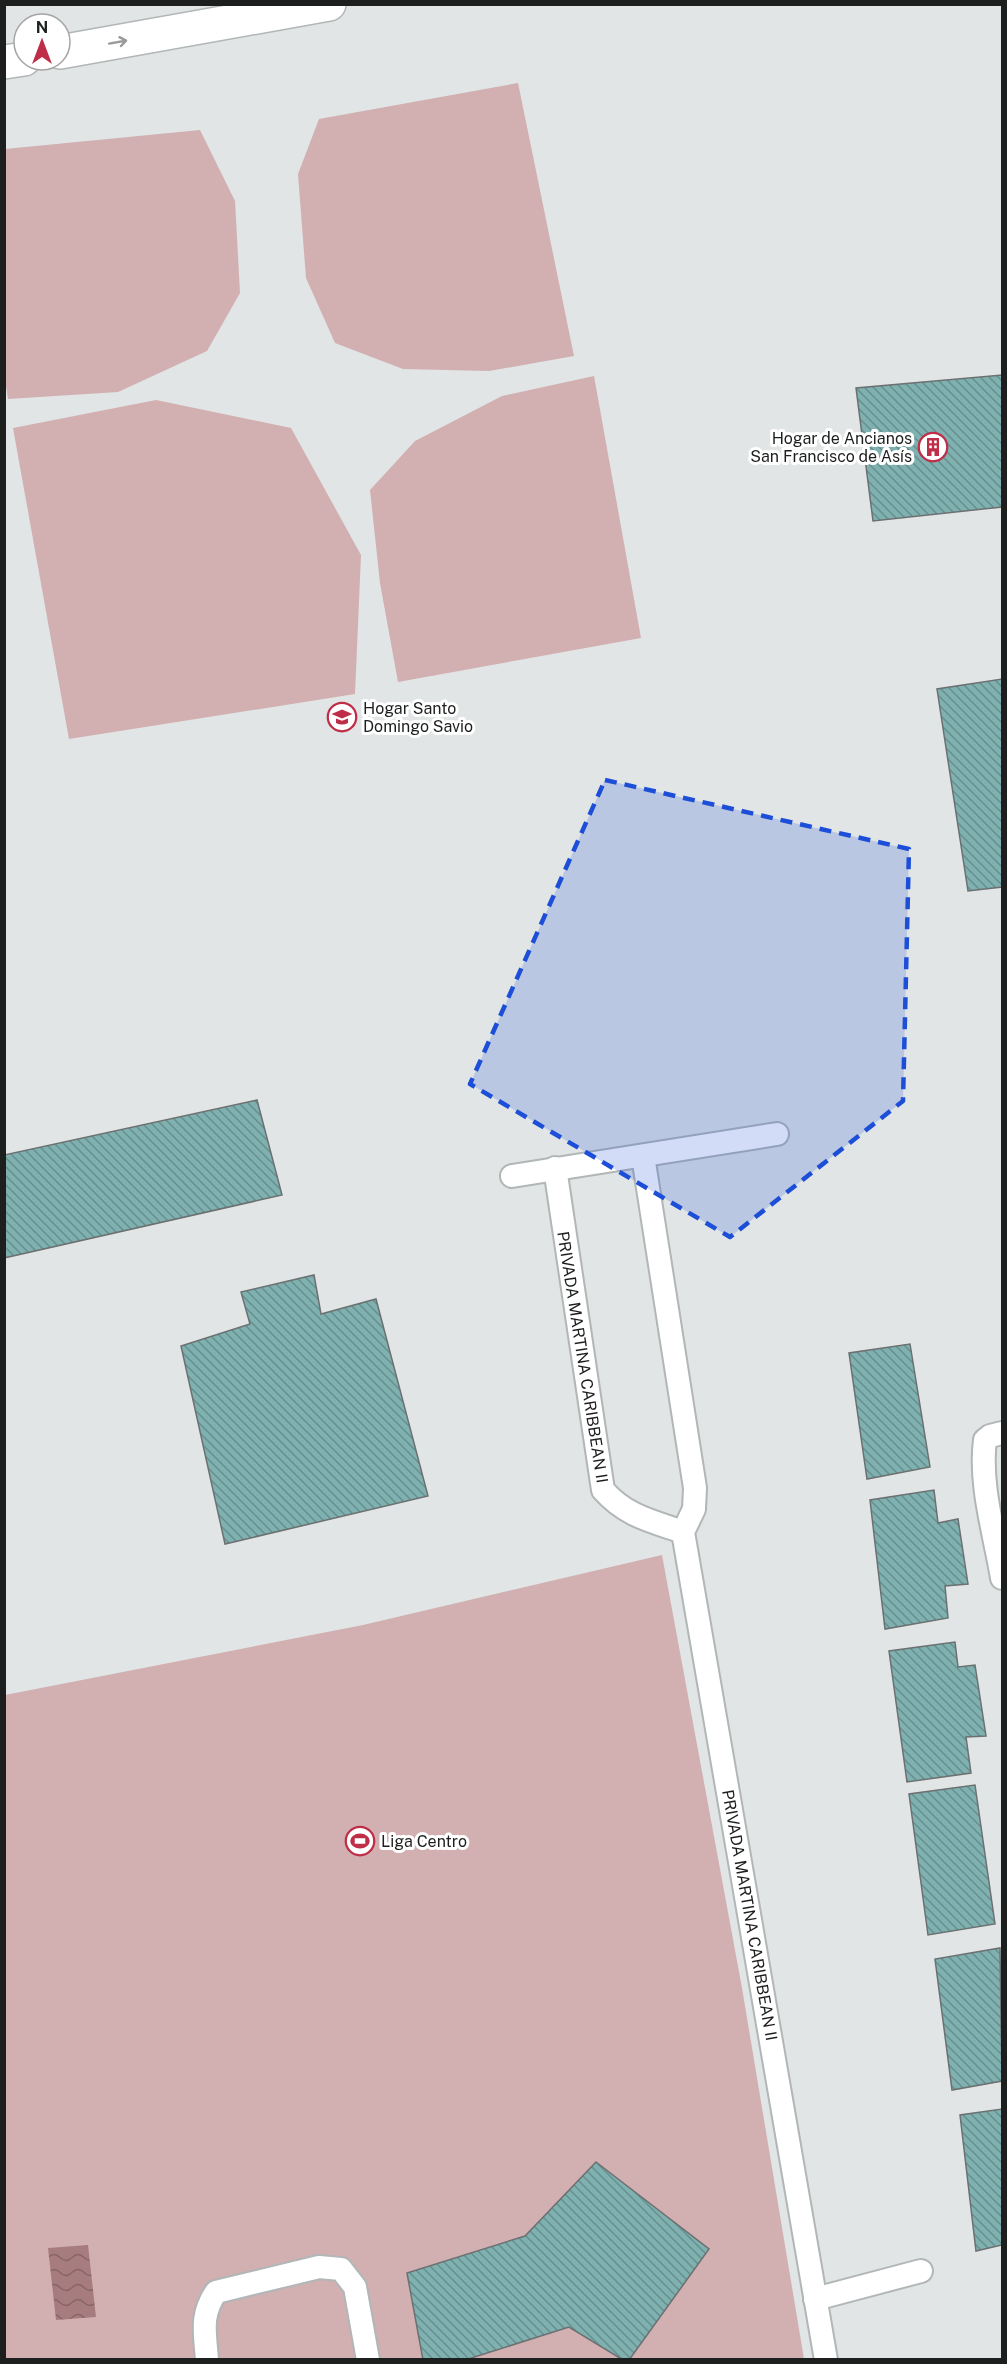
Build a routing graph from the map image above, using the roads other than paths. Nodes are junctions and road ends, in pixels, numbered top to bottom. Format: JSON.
{"nodes":[{"id":1,"x":329,"y":4,"type":"edge"},
{"id":2,"x":72,"y":50,"type":"edge"},
{"id":3,"x":777,"y":1134,"type":"dead end"},
{"id":4,"x":642,"y":1156,"type":"junction"},
{"id":5,"x":555,"y":1168,"type":"junction"},
{"id":6,"x":512,"y":1176,"type":"dead end"},
{"id":7,"x":1002,"y":1433,"type":"edge"},
{"id":8,"x":683,"y":1532,"type":"junction"},
{"id":9,"x":1002,"y":1578,"type":"edge"},
{"id":10,"x":921,"y":2271,"type":"dead end"},
{"id":11,"x":814,"y":2300,"type":"junction"},
{"id":12,"x":207,"y":2360,"type":"edge"},
{"id":13,"x":368,"y":2360,"type":"edge"},
{"id":14,"x":826,"y":2360,"type":"edge"}],
"edges":[{"from":2,"to":1,"type":"main road","one_way":true},
{"from":3,"to":4,"type":"lane"},
{"from":4,"to":5,"type":"lane"},
{"from":4,"to":8,"type":"lane"},
{"from":5,"to":6,"type":"lane"},
{"from":5,"to":8,"type":"lane","name":"PRIVADA MARTINA CARIBBEAN II"},
{"from":7,"to":9,"type":"lane"},
{"from":8,"to":11,"type":"lane","name":"PRIVADA MARTINA CARIBBEAN II"},
{"from":10,"to":11,"type":"lane"},
{"from":11,"to":14,"type":"lane","name":"PRIVADA MARTINA CARIBBEAN II"},
{"from":12,"to":13,"type":"lane"}]}
